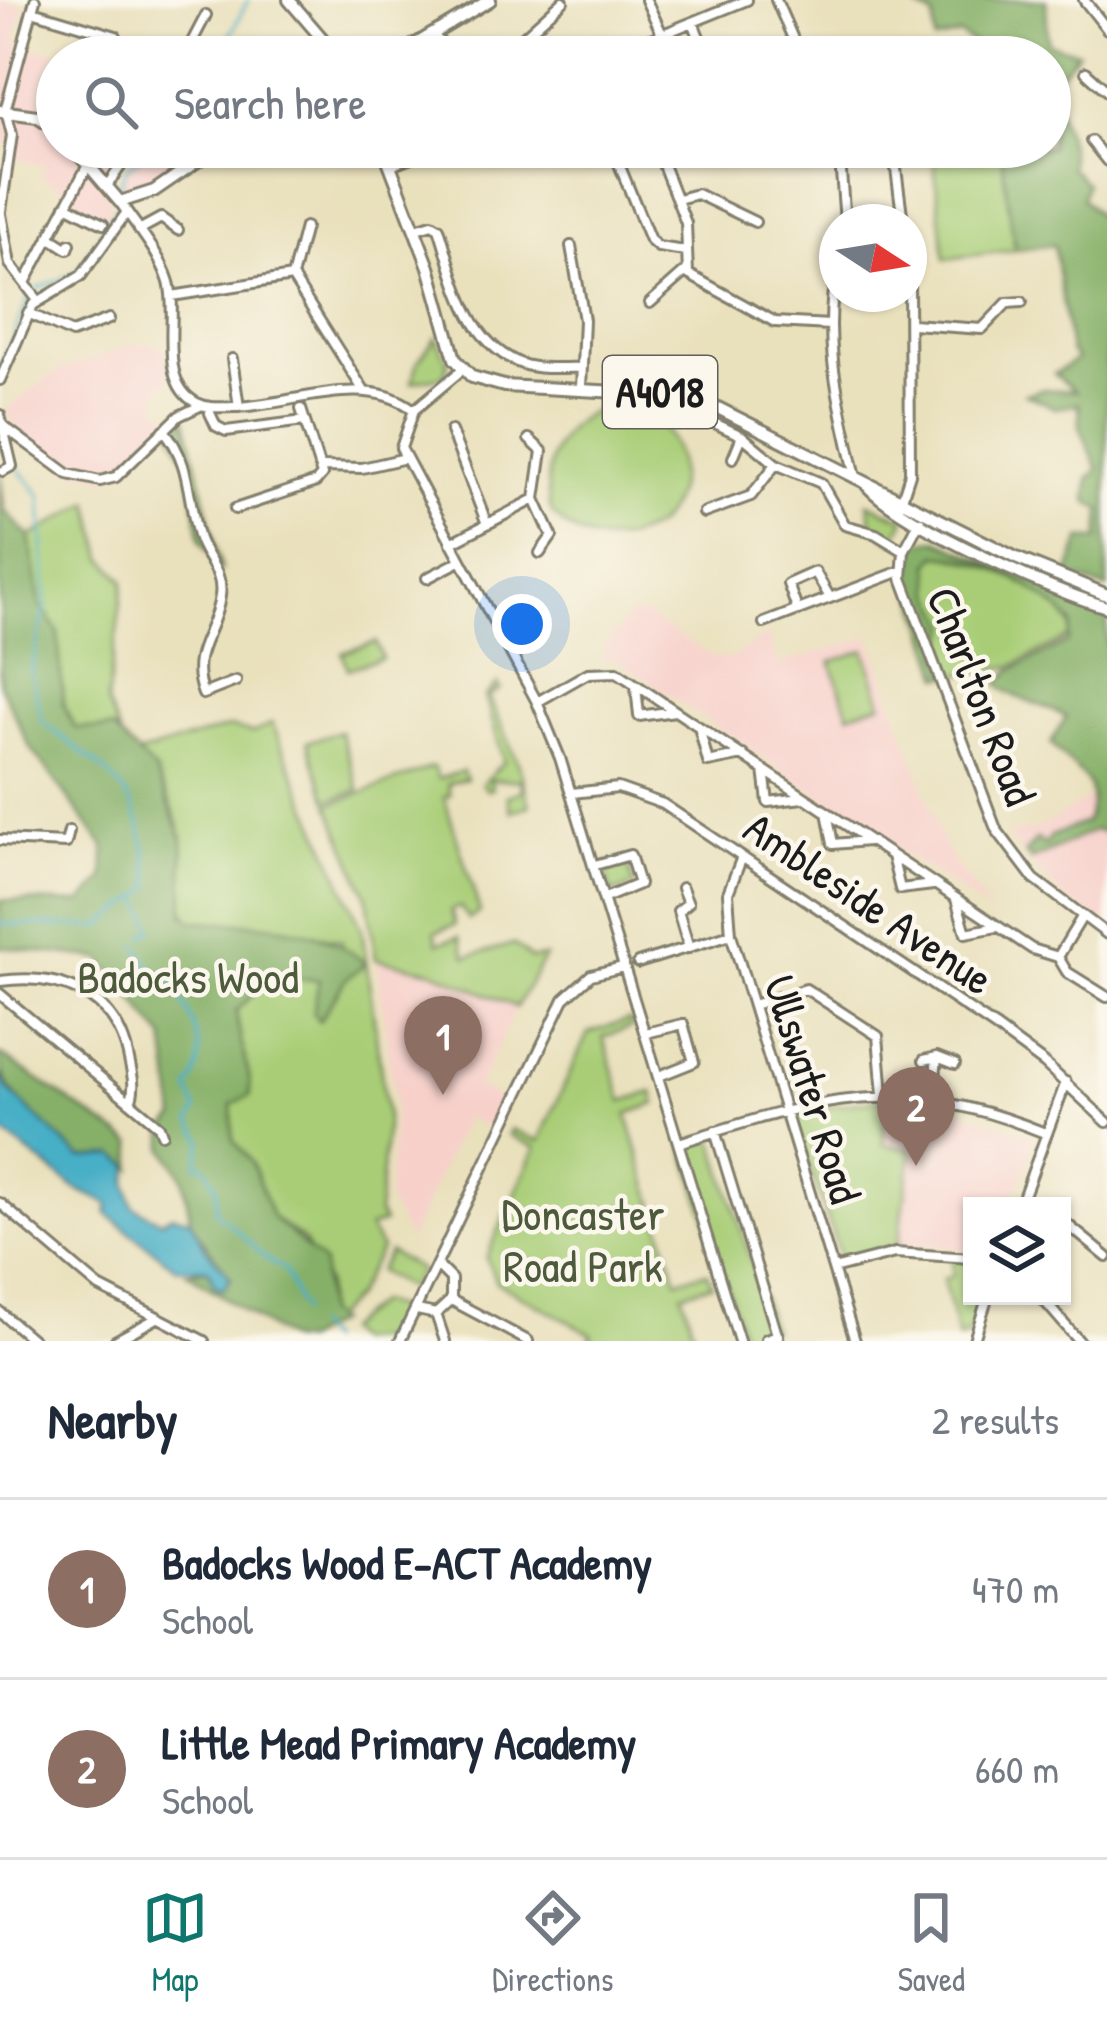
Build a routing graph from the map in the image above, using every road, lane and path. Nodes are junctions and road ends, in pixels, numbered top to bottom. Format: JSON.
{"nodes":[{"id":1,"x":490,"y":0,"type":"edge"},
{"id":2,"x":646,"y":0,"type":"edge"},
{"id":3,"x":747,"y":0,"type":"edge"},
{"id":4,"x":776,"y":0,"type":"edge"},
{"id":5,"x":563,"y":1,"type":"edge"},
{"id":6,"x":295,"y":2,"type":"edge"},
{"id":7,"x":34,"y":5,"type":"edge"},
{"id":8,"x":1083,"y":7,"type":"edge"},
{"id":9,"x":206,"y":22,"type":"dead end"},
{"id":10,"x":693,"y":22,"type":"junction"},
{"id":11,"x":1107,"y":28,"type":"edge"},
{"id":12,"x":662,"y":34,"type":"junction"},
{"id":13,"x":116,"y":36,"type":"dead end"},
{"id":14,"x":197,"y":36,"type":"edge"},
{"id":15,"x":321,"y":36,"type":"edge"},
{"id":16,"x":434,"y":36,"type":"edge"},
{"id":17,"x":524,"y":36,"type":"edge"},
{"id":18,"x":657,"y":36,"type":"edge"},
{"id":19,"x":699,"y":36,"type":"edge"},
{"id":20,"x":792,"y":36,"type":"edge"},
{"id":21,"x":1084,"y":71,"type":"dead end"},
{"id":22,"x":1107,"y":91,"type":"edge"},
{"id":23,"x":4,"y":114,"type":"edge"},
{"id":24,"x":36,"y":116,"type":"edge"},
{"id":25,"x":1091,"y":143,"type":"dead end"},
{"id":26,"x":1107,"y":161,"type":"edge"},
{"id":27,"x":4,"y":167,"type":"edge"},
{"id":28,"x":86,"y":168,"type":"edge"},
{"id":29,"x":92,"y":168,"type":"edge"},
{"id":30,"x":119,"y":168,"type":"edge"},
{"id":31,"x":187,"y":168,"type":"edge"},
{"id":32,"x":392,"y":168,"type":"edge"},
{"id":33,"x":616,"y":168,"type":"edge"},
{"id":34,"x":665,"y":168,"type":"edge"},
{"id":35,"x":840,"y":168,"type":"edge"},
{"id":36,"x":897,"y":168,"type":"edge"},
{"id":37,"x":109,"y":183,"type":"junction"},
{"id":38,"x":678,"y":199,"type":"junction"},
{"id":39,"x":843,"y":204,"type":"edge"},
{"id":40,"x":901,"y":204,"type":"edge"},
{"id":41,"x":66,"y":205,"type":"junction"},
{"id":42,"x":123,"y":207,"type":"junction"},
{"id":43,"x":1,"y":215,"type":"edge"},
{"id":44,"x":755,"y":222,"type":"dead end"},
{"id":45,"x":103,"y":224,"type":"dead end"},
{"id":46,"x":305,"y":226,"type":"dead end"},
{"id":47,"x":416,"y":229,"type":"junction"},
{"id":48,"x":138,"y":230,"type":"junction"},
{"id":49,"x":178,"y":230,"type":"dead end"},
{"id":50,"x":49,"y":237,"type":"junction"},
{"id":51,"x":70,"y":244,"type":"dead end"},
{"id":52,"x":571,"y":246,"type":"dead end"},
{"id":53,"x":685,"y":250,"type":"junction"},
{"id":54,"x":686,"y":271,"type":"junction"},
{"id":55,"x":292,"y":278,"type":"junction"},
{"id":56,"x":26,"y":281,"type":"junction"},
{"id":57,"x":172,"y":296,"type":"junction"},
{"id":58,"x":38,"y":298,"type":"junction"},
{"id":59,"x":1016,"y":300,"type":"dead end"},
{"id":60,"x":650,"y":303,"type":"dead end"},
{"id":61,"x":832,"y":312,"type":"edge"},
{"id":62,"x":912,"y":312,"type":"edge"},
{"id":63,"x":28,"y":314,"type":"junction"},
{"id":64,"x":109,"y":319,"type":"dead end"},
{"id":65,"x":913,"y":324,"type":"junction"},
{"id":66,"x":830,"y":325,"type":"junction"},
{"id":67,"x":233,"y":359,"type":"dead end"},
{"id":68,"x":582,"y":368,"type":"junction"},
{"id":69,"x":463,"y":369,"type":"junction"},
{"id":70,"x":0,"y":378,"type":"edge"},
{"id":71,"x":581,"y":388,"type":"junction"},
{"id":72,"x":364,"y":391,"type":"junction"},
{"id":73,"x":189,"y":398,"type":"junction"},
{"id":74,"x":239,"y":407,"type":"junction"},
{"id":75,"x":301,"y":409,"type":"dead end"},
{"id":76,"x":206,"y":410,"type":"junction"},
{"id":77,"x":414,"y":410,"type":"junction"},
{"id":78,"x":178,"y":416,"type":"junction"},
{"id":79,"x":1,"y":420,"type":"edge"},
{"id":80,"x":671,"y":420,"type":"dead end"},
{"id":81,"x":304,"y":421,"type":"junction"},
{"id":82,"x":164,"y":430,"type":"junction"},
{"id":83,"x":451,"y":431,"type":"dead end"},
{"id":84,"x":742,"y":436,"type":"junction"},
{"id":85,"x":530,"y":439,"type":"dead end"},
{"id":86,"x":405,"y":453,"type":"junction"},
{"id":87,"x":849,"y":456,"type":"junction"},
{"id":88,"x":734,"y":458,"type":"dead end"},
{"id":89,"x":776,"y":464,"type":"junction"},
{"id":90,"x":9,"y":465,"type":"edge"},
{"id":91,"x":322,"y":467,"type":"junction"},
{"id":92,"x":843,"y":472,"type":"junction"},
{"id":93,"x":860,"y":480,"type":"junction"},
{"id":94,"x":536,"y":499,"type":"junction"},
{"id":95,"x":900,"y":504,"type":"junction"},
{"id":96,"x":235,"y":509,"type":"dead end"},
{"id":97,"x":704,"y":513,"type":"dead end"},
{"id":98,"x":922,"y":515,"type":"junction"},
{"id":99,"x":487,"y":524,"type":"junction"},
{"id":100,"x":448,"y":538,"type":"junction"},
{"id":101,"x":904,"y":550,"type":"junction"},
{"id":102,"x":540,"y":553,"type":"dead end"},
{"id":103,"x":460,"y":561,"type":"junction"},
{"id":104,"x":901,"y":571,"type":"junction"},
{"id":105,"x":427,"y":578,"type":"dead end"},
{"id":106,"x":1107,"y":595,"type":"edge"},
{"id":107,"x":829,"y":596,"type":"junction"},
{"id":108,"x":1107,"y":608,"type":"edge"},
{"id":109,"x":797,"y":609,"type":"junction"},
{"id":110,"x":764,"y":623,"type":"dead end"},
{"id":111,"x":236,"y":681,"type":"dead end"},
{"id":112,"x":636,"y":684,"type":"junction"},
{"id":113,"x":537,"y":702,"type":"junction"},
{"id":114,"x":676,"y":711,"type":"junction"},
{"id":115,"x":699,"y":726,"type":"junction"},
{"id":116,"x":743,"y":755,"type":"junction"},
{"id":117,"x":764,"y":769,"type":"junction"},
{"id":118,"x":572,"y":793,"type":"junction"},
{"id":119,"x":806,"y":797,"type":"junction"},
{"id":120,"x":826,"y":811,"type":"junction"},
{"id":121,"x":70,"y":831,"type":"dead end"},
{"id":122,"x":0,"y":840,"type":"edge"},
{"id":123,"x":870,"y":841,"type":"junction"},
{"id":124,"x":892,"y":855,"type":"junction"},
{"id":125,"x":742,"y":857,"type":"junction"},
{"id":126,"x":595,"y":865,"type":"junction"},
{"id":127,"x":937,"y":884,"type":"junction"},
{"id":128,"x":682,"y":888,"type":"dead end"},
{"id":129,"x":956,"y":897,"type":"junction"},
{"id":130,"x":605,"y":898,"type":"junction"},
{"id":131,"x":1082,"y":917,"type":"junction"},
{"id":132,"x":999,"y":927,"type":"junction"},
{"id":133,"x":731,"y":934,"type":"junction"},
{"id":134,"x":1107,"y":934,"type":"edge"},
{"id":135,"x":689,"y":948,"type":"junction"},
{"id":136,"x":1058,"y":957,"type":"junction"},
{"id":137,"x":638,"y":963,"type":"dead end"},
{"id":138,"x":623,"y":967,"type":"junction"},
{"id":139,"x":0,"y":981,"type":"edge"},
{"id":140,"x":0,"y":994,"type":"edge"},
{"id":141,"x":1107,"y":997,"type":"edge"},
{"id":142,"x":752,"y":1005,"type":"junction"},
{"id":143,"x":646,"y":1034,"type":"junction"},
{"id":144,"x":937,"y":1057,"type":"junction"},
{"id":145,"x":924,"y":1060,"type":"dead end"},
{"id":146,"x":955,"y":1064,"type":"dead end"},
{"id":147,"x":659,"y":1076,"type":"junction"},
{"id":148,"x":1066,"y":1082,"type":"junction"},
{"id":149,"x":883,"y":1095,"type":"junction"},
{"id":150,"x":933,"y":1098,"type":"junction"},
{"id":151,"x":130,"y":1102,"type":"junction"},
{"id":152,"x":785,"y":1110,"type":"junction"},
{"id":153,"x":1107,"y":1122,"type":"edge"},
{"id":154,"x":716,"y":1131,"type":"junction"},
{"id":155,"x":1045,"y":1133,"type":"junction"},
{"id":156,"x":162,"y":1134,"type":"dead end"},
{"id":157,"x":679,"y":1143,"type":"junction"},
{"id":158,"x":1023,"y":1197,"type":"edge"},
{"id":159,"x":0,"y":1203,"type":"edge"},
{"id":160,"x":1071,"y":1227,"type":"edge"},
{"id":161,"x":963,"y":1257,"type":"edge"},
{"id":162,"x":1107,"y":1257,"type":"edge"},
{"id":163,"x":439,"y":1267,"type":"junction"},
{"id":164,"x":832,"y":1269,"type":"junction"},
{"id":165,"x":451,"y":1300,"type":"junction"},
{"id":166,"x":985,"y":1305,"type":"edge"},
{"id":167,"x":1048,"y":1305,"type":"edge"},
{"id":168,"x":417,"y":1310,"type":"junction"},
{"id":169,"x":0,"y":1312,"type":"edge"},
{"id":170,"x":436,"y":1314,"type":"junction"},
{"id":171,"x":157,"y":1318,"type":"junction"},
{"id":172,"x":778,"y":1338,"type":"edge"},
{"id":173,"x":766,"y":1339,"type":"edge"},
{"id":174,"x":34,"y":1341,"type":"edge"},
{"id":175,"x":115,"y":1341,"type":"edge"},
{"id":176,"x":204,"y":1341,"type":"edge"},
{"id":177,"x":400,"y":1341,"type":"edge"},
{"id":178,"x":445,"y":1341,"type":"edge"},
{"id":179,"x":528,"y":1341,"type":"edge"},
{"id":180,"x":739,"y":1341,"type":"edge"},
{"id":181,"x":855,"y":1341,"type":"edge"},
{"id":182,"x":972,"y":1341,"type":"edge"},
{"id":183,"x":1079,"y":1341,"type":"edge"}],
"edges":[{"from":1,"to":16,"type":"main road"},
{"from":2,"to":12,"type":"street"},
{"from":3,"to":10,"type":"street"},
{"from":4,"to":20,"type":"street"},
{"from":5,"to":17,"type":"street"},
{"from":6,"to":15,"type":"main road"},
{"from":7,"to":13,"type":"street"},
{"from":7,"to":23,"type":"street"},
{"from":8,"to":11,"type":"street"},
{"from":9,"to":14,"type":"street"},
{"from":10,"to":12,"type":"street"},
{"from":10,"to":19,"type":"street"},
{"from":12,"to":18,"type":"street"},
{"from":21,"to":22,"type":"street"},
{"from":23,"to":24,"type":"main road"},
{"from":23,"to":27,"type":"street"},
{"from":25,"to":26,"type":"street"},
{"from":27,"to":43,"type":"street"},
{"from":28,"to":41,"type":"street"},
{"from":29,"to":37,"type":"main road"},
{"from":30,"to":37,"type":"street"},
{"from":31,"to":42,"type":"main road"},
{"from":32,"to":47,"type":"main road"},
{"from":33,"to":53,"type":"street"},
{"from":34,"to":38,"type":"street"},
{"from":35,"to":39,"type":"street"},
{"from":36,"to":40,"type":"street"},
{"from":37,"to":42,"type":"main road"},
{"from":38,"to":44,"type":"street"},
{"from":38,"to":53,"type":"street"},
{"from":41,"to":45,"type":"street"},
{"from":41,"to":50,"type":"street"},
{"from":42,"to":48,"type":"street"},
{"from":42,"to":58,"type":"street"},
{"from":43,"to":56,"type":"street"},
{"from":46,"to":55,"type":"street"},
{"from":47,"to":68,"type":"street"},
{"from":47,"to":69,"type":"main road"},
{"from":48,"to":49,"type":"street"},
{"from":48,"to":57,"type":"street"},
{"from":50,"to":51,"type":"street"},
{"from":50,"to":56,"type":"street"},
{"from":52,"to":68,"type":"street"},
{"from":53,"to":54,"type":"street"},
{"from":54,"to":60,"type":"street"},
{"from":54,"to":66,"type":"street"},
{"from":55,"to":57,"type":"street"},
{"from":55,"to":72,"type":"street"},
{"from":56,"to":58,"type":"street"},
{"from":57,"to":73,"type":"street"},
{"from":58,"to":63,"type":"street"},
{"from":59,"to":65,"type":"street"},
{"from":61,"to":66,"type":"street"},
{"from":62,"to":65,"type":"street"},
{"from":63,"to":64,"type":"street"},
{"from":63,"to":70,"type":"street"},
{"from":65,"to":95,"type":"street"},
{"from":66,"to":87,"type":"street"},
{"from":67,"to":74,"type":"street"},
{"from":68,"to":71,"type":"street"},
{"from":69,"to":71,"type":"main road","number":"A4018"},
{"from":69,"to":77,"type":"street"},
{"from":71,"to":92,"type":"main road","number":"A4018"},
{"from":72,"to":74,"type":"street"},
{"from":72,"to":77,"type":"street"},
{"from":73,"to":76,"type":"street"},
{"from":73,"to":78,"type":"street"},
{"from":74,"to":76,"type":"street"},
{"from":75,"to":81,"type":"street"},
{"from":76,"to":78,"type":"street"},
{"from":76,"to":81,"type":"street"},
{"from":77,"to":86,"type":"street"},
{"from":78,"to":82,"type":"street"},
{"from":79,"to":82,"type":"street"},
{"from":79,"to":90,"type":"street"},
{"from":80,"to":84,"type":"street"},
{"from":81,"to":91,"type":"street"},
{"from":82,"to":111,"type":"street"},
{"from":83,"to":99,"type":"street"},
{"from":84,"to":88,"type":"street"},
{"from":84,"to":89,"type":"street"},
{"from":85,"to":94,"type":"street"},
{"from":86,"to":91,"type":"street"},
{"from":86,"to":100,"type":"street"},
{"from":87,"to":92,"type":"street"},
{"from":87,"to":93,"type":"street"},
{"from":89,"to":97,"type":"street"},
{"from":89,"to":101,"type":"street"},
{"from":91,"to":96,"type":"street"},
{"from":92,"to":93,"type":"main road","number":"A4018"},
{"from":93,"to":95,"type":"main road","number":"A4018"},
{"from":94,"to":99,"type":"street"},
{"from":94,"to":102,"type":"street"},
{"from":95,"to":98,"type":"main road","number":"A4018"},
{"from":98,"to":101,"type":"street","name":"Charlton Road"},
{"from":98,"to":106,"type":"main road","number":"A4018"},
{"from":98,"to":108,"type":"main road","number":"A4018"},
{"from":99,"to":100,"type":"street"},
{"from":100,"to":103,"type":"street"},
{"from":101,"to":104,"type":"street","name":"Charlton Road"},
{"from":103,"to":105,"type":"street"},
{"from":103,"to":113,"type":"street"},
{"from":104,"to":107,"type":"street"},
{"from":104,"to":131,"type":"street","name":"Charlton Road"},
{"from":107,"to":109,"type":"street"},
{"from":107,"to":109,"type":"street"},
{"from":109,"to":110,"type":"street"},
{"from":112,"to":113,"type":"street"},
{"from":112,"to":114,"type":"street"},
{"from":112,"to":114,"type":"street"},
{"from":113,"to":118,"type":"street"},
{"from":114,"to":115,"type":"street"},
{"from":115,"to":116,"type":"street"},
{"from":115,"to":116,"type":"street"},
{"from":116,"to":117,"type":"street"},
{"from":117,"to":119,"type":"street"},
{"from":117,"to":119,"type":"street"},
{"from":118,"to":125,"type":"street","name":"Ambleside Avenue"},
{"from":118,"to":126,"type":"street"},
{"from":119,"to":120,"type":"street"},
{"from":120,"to":123,"type":"street"},
{"from":120,"to":123,"type":"street"},
{"from":121,"to":122,"type":"street"},
{"from":123,"to":124,"type":"street"},
{"from":124,"to":127,"type":"street"},
{"from":124,"to":127,"type":"street"},
{"from":125,"to":133,"type":"street","name":"Ullswater Road"},
{"from":125,"to":148,"type":"street","name":"Ambleside Avenue"},
{"from":126,"to":130,"type":"street"},
{"from":126,"to":130,"type":"street"},
{"from":127,"to":129,"type":"street"},
{"from":128,"to":135,"type":"street"},
{"from":129,"to":132,"type":"street"},
{"from":129,"to":132,"type":"street"},
{"from":130,"to":138,"type":"street"},
{"from":131,"to":134,"type":"street","name":"Charlton Road"},
{"from":131,"to":136,"type":"street"},
{"from":132,"to":136,"type":"street"},
{"from":133,"to":135,"type":"street"},
{"from":133,"to":142,"type":"street","name":"Ullswater Road"},
{"from":135,"to":137,"type":"street"},
{"from":136,"to":141,"type":"street"},
{"from":138,"to":143,"type":"street"},
{"from":138,"to":163,"type":"street"},
{"from":139,"to":151,"type":"street"},
{"from":140,"to":151,"type":"street"},
{"from":142,"to":149,"type":"street"},
{"from":142,"to":152,"type":"street","name":"Ullswater Road"},
{"from":143,"to":147,"type":"street"},
{"from":143,"to":147,"type":"street"},
{"from":144,"to":145,"type":"street"},
{"from":144,"to":146,"type":"street"},
{"from":144,"to":150,"type":"street"},
{"from":147,"to":157,"type":"street"},
{"from":148,"to":153,"type":"street","name":"Ambleside Avenue"},
{"from":148,"to":155,"type":"street"},
{"from":149,"to":150,"type":"street"},
{"from":149,"to":152,"type":"street"},
{"from":150,"to":155,"type":"street"},
{"from":151,"to":156,"type":"street"},
{"from":152,"to":154,"type":"street"},
{"from":152,"to":164,"type":"street","name":"Ullswater Road"},
{"from":154,"to":157,"type":"street"},
{"from":154,"to":172,"type":"street"},
{"from":155,"to":158,"type":"street"},
{"from":157,"to":180,"type":"street"},
{"from":159,"to":171,"type":"street"},
{"from":160,"to":162,"type":"street"},
{"from":161,"to":164,"type":"street"},
{"from":163,"to":165,"type":"street"},
{"from":163,"to":168,"type":"street"},
{"from":164,"to":181,"type":"street","name":"Ullswater Road"},
{"from":165,"to":170,"type":"street"},
{"from":165,"to":179,"type":"street"},
{"from":166,"to":182,"type":"street"},
{"from":167,"to":183,"type":"street"},
{"from":168,"to":170,"type":"street"},
{"from":168,"to":177,"type":"street"},
{"from":169,"to":174,"type":"street"},
{"from":170,"to":178,"type":"street"},
{"from":171,"to":175,"type":"street"},
{"from":171,"to":176,"type":"street"},
{"from":172,"to":173,"type":"street"}]}
